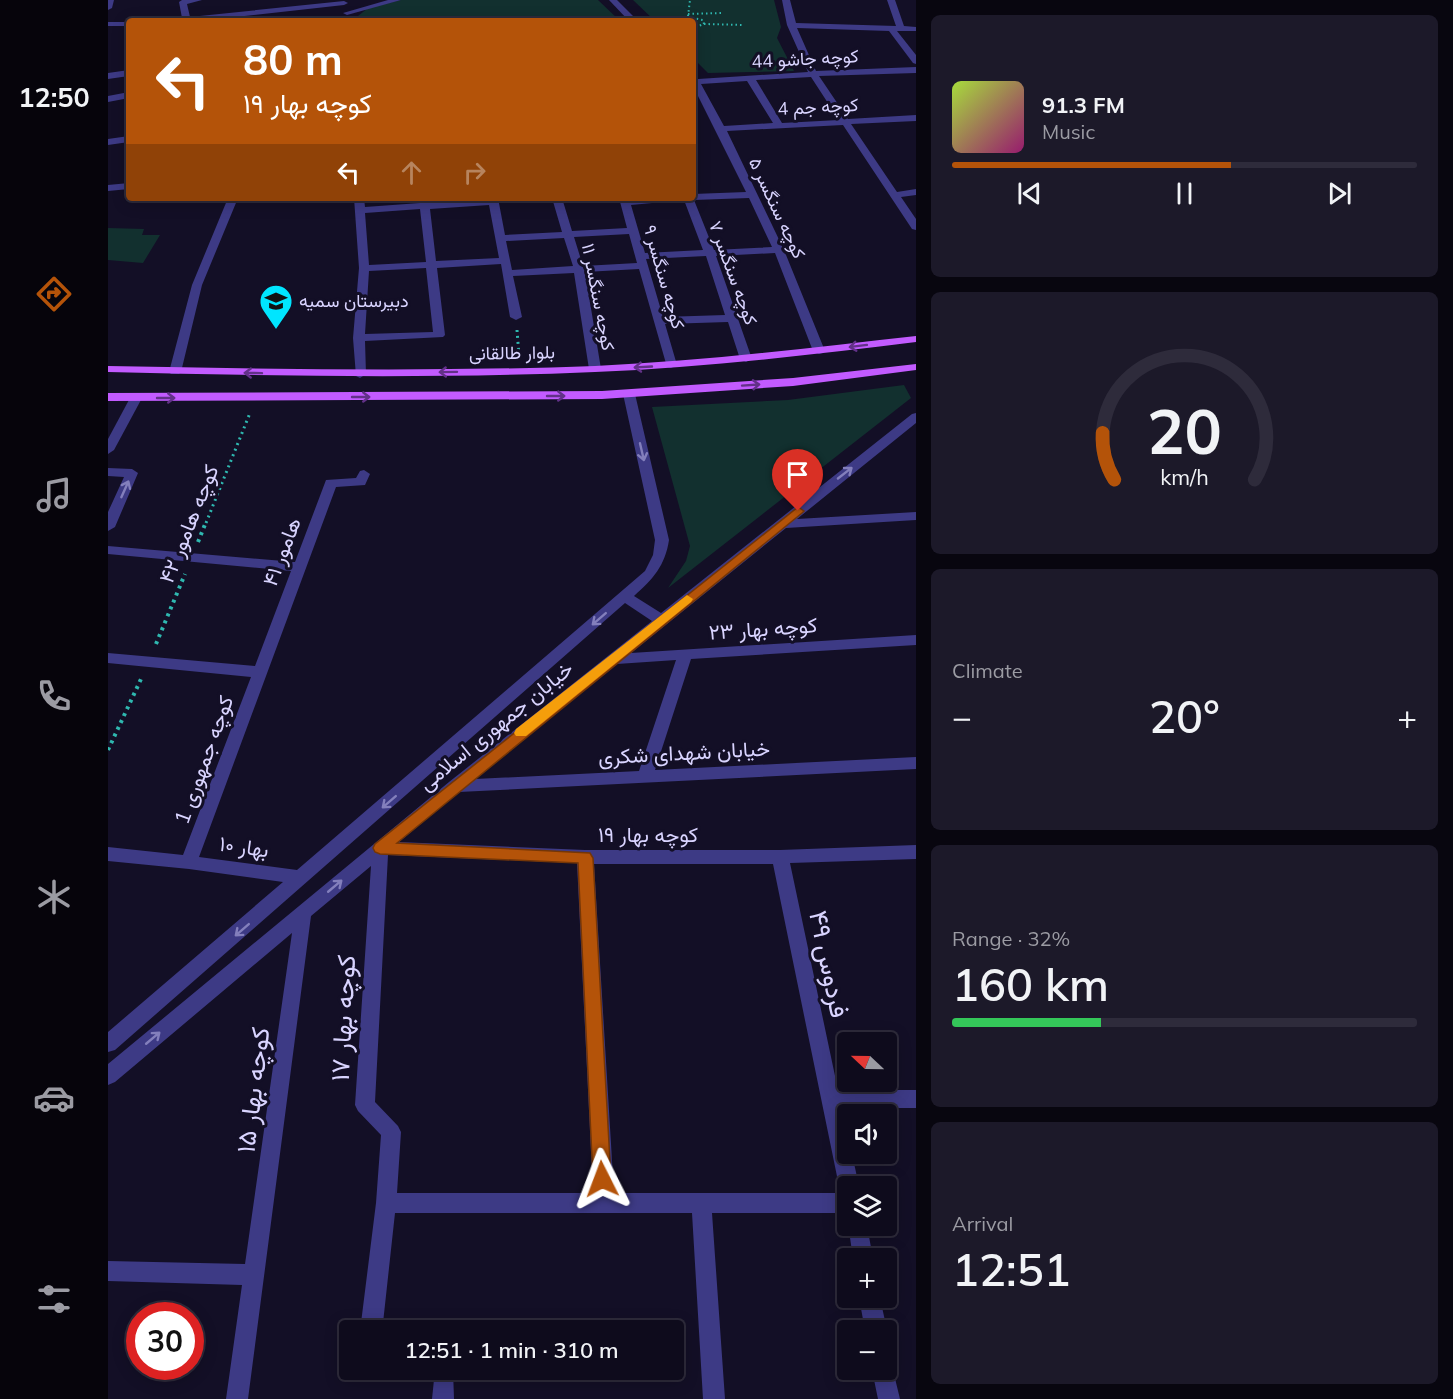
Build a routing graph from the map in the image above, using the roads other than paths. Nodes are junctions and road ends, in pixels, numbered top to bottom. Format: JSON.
{"nodes":[{"id":1,"x":110,"y":0,"type":"edge"},
{"id":2,"x":198,"y":0,"type":"edge"},
{"id":3,"x":275,"y":0,"type":"edge"},
{"id":4,"x":397,"y":0,"type":"edge"},
{"id":5,"x":613,"y":0,"type":"edge"},
{"id":6,"x":786,"y":0,"type":"edge"},
{"id":7,"x":891,"y":0,"type":"edge"},
{"id":8,"x":183,"y":1,"type":"edge"},
{"id":9,"x":344,"y":1,"type":"edge"},
{"id":10,"x":108,"y":8,"type":"edge"},
{"id":11,"x":277,"y":10,"type":"junction"},
{"id":12,"x":348,"y":17,"type":"edge"},
{"id":13,"x":186,"y":18,"type":"edge"},
{"id":14,"x":204,"y":18,"type":"edge"},
{"id":15,"x":631,"y":18,"type":"edge"},
{"id":16,"x":108,"y":24,"type":"edge"},
{"id":17,"x":126,"y":24,"type":"edge"},
{"id":18,"x":791,"y":26,"type":"junction"},
{"id":19,"x":896,"y":28,"type":"junction"},
{"id":20,"x":916,"y":29,"type":"edge"},
{"id":21,"x":916,"y":61,"type":"edge"},
{"id":22,"x":916,"y":70,"type":"edge"},
{"id":23,"x":126,"y":73,"type":"edge"},
{"id":24,"x":813,"y":74,"type":"junction"},
{"id":25,"x":108,"y":76,"type":"edge"},
{"id":26,"x":750,"y":78,"type":"junction"},
{"id":27,"x":696,"y":81,"type":"edge"},
{"id":28,"x":696,"y":85,"type":"edge"},
{"id":29,"x":126,"y":96,"type":"edge"},
{"id":30,"x":108,"y":99,"type":"edge"},
{"id":31,"x":916,"y":118,"type":"edge"},
{"id":32,"x":847,"y":122,"type":"junction"},
{"id":33,"x":779,"y":126,"type":"junction"},
{"id":34,"x":721,"y":129,"type":"junction"},
{"id":35,"x":109,"y":139,"type":"edge"},
{"id":36,"x":126,"y":139,"type":"edge"},
{"id":37,"x":126,"y":186,"type":"edge"},
{"id":38,"x":108,"y":188,"type":"edge"},
{"id":39,"x":916,"y":192,"type":"edge"},
{"id":40,"x":754,"y":195,"type":"junction"},
{"id":41,"x":897,"y":195,"type":"junction"},
{"id":42,"x":696,"y":197,"type":"edge"},
{"id":43,"x":232,"y":201,"type":"edge"},
{"id":44,"x":359,"y":201,"type":"edge"},
{"id":45,"x":460,"y":201,"type":"edge"},
{"id":46,"x":494,"y":201,"type":"edge"},
{"id":47,"x":558,"y":201,"type":"edge"},
{"id":48,"x":624,"y":201,"type":"edge"},
{"id":49,"x":689,"y":201,"type":"edge"},
{"id":50,"x":425,"y":202,"type":"edge"},
{"id":51,"x":360,"y":210,"type":"junction"},
{"id":52,"x":916,"y":227,"type":"edge"},
{"id":53,"x":634,"y":231,"type":"junction"},
{"id":54,"x":568,"y":235,"type":"junction"},
{"id":55,"x":501,"y":238,"type":"junction"},
{"id":56,"x":779,"y":250,"type":"junction"},
{"id":57,"x":711,"y":254,"type":"junction"},
{"id":58,"x":505,"y":261,"type":"junction"},
{"id":59,"x":643,"y":261,"type":"junction"},
{"id":60,"x":432,"y":265,"type":"junction"},
{"id":61,"x":364,"y":268,"type":"junction"},
{"id":62,"x":579,"y":269,"type":"junction"},
{"id":63,"x":508,"y":273,"type":"junction"},
{"id":64,"x":516,"y":316,"type":"road end"},
{"id":65,"x":732,"y":318,"type":"junction"},
{"id":66,"x":659,"y":321,"type":"junction"},
{"id":67,"x":359,"y":339,"type":"junction"},
{"id":68,"x":916,"y":339,"type":"edge"},
{"id":69,"x":819,"y":351,"type":"junction"},
{"id":70,"x":746,"y":359,"type":"junction"},
{"id":71,"x":671,"y":366,"type":"junction"},
{"id":72,"x":916,"y":367,"type":"edge"},
{"id":73,"x":108,"y":369,"type":"edge"},
{"id":74,"x":175,"y":372,"type":"junction"},
{"id":75,"x":360,"y":374,"type":"junction"},
{"id":76,"x":599,"y":382,"type":"junction"},
{"id":77,"x":629,"y":394,"type":"junction"},
{"id":78,"x":108,"y":397,"type":"edge"},
{"id":79,"x":136,"y":398,"type":"junction"},
{"id":80,"x":916,"y":417,"type":"edge"},
{"id":81,"x":108,"y":450,"type":"edge"},
{"id":82,"x":108,"y":472,"type":"edge"},
{"id":83,"x":364,"y":474,"type":"dead end"},
{"id":84,"x":916,"y":516,"type":"edge"},
{"id":85,"x":781,"y":524,"type":"junction"},
{"id":86,"x":108,"y":527,"type":"edge"},
{"id":87,"x":108,"y":550,"type":"edge"},
{"id":88,"x":298,"y":567,"type":"junction"},
{"id":89,"x":625,"y":597,"type":"junction"},
{"id":90,"x":661,"y":620,"type":"junction"},
{"id":91,"x":916,"y":640,"type":"edge"},
{"id":92,"x":685,"y":655,"type":"junction"},
{"id":93,"x":108,"y":658,"type":"edge"},
{"id":94,"x":612,"y":659,"type":"junction"},
{"id":95,"x":259,"y":672,"type":"junction"},
{"id":96,"x":916,"y":763,"type":"edge"},
{"id":97,"x":645,"y":776,"type":"junction"},
{"id":98,"x":455,"y":786,"type":"junction"},
{"id":99,"x":380,"y":848,"type":"junction"},
{"id":100,"x":916,"y":852,"type":"edge"},
{"id":101,"x":108,"y":854,"type":"edge"},
{"id":102,"x":780,"y":857,"type":"junction"},
{"id":103,"x":585,"y":858,"type":"junction"},
{"id":104,"x":189,"y":861,"type":"junction"},
{"id":105,"x":302,"y":878,"type":"junction"},
{"id":106,"x":303,"y":913,"type":"junction"},
{"id":107,"x":108,"y":1044,"type":"edge"},
{"id":108,"x":108,"y":1076,"type":"edge"},
{"id":109,"x":831,"y":1099,"type":"junction"},
{"id":110,"x":916,"y":1099,"type":"edge"},
{"id":111,"x":847,"y":1176,"type":"edge"},
{"id":112,"x":603,"y":1202,"type":"junction"},
{"id":113,"x":386,"y":1203,"type":"junction"},
{"id":114,"x":701,"y":1203,"type":"junction"},
{"id":115,"x":837,"y":1203,"type":"edge"},
{"id":116,"x":108,"y":1271,"type":"edge"},
{"id":117,"x":255,"y":1275,"type":"junction"},
{"id":118,"x":372,"y":1320,"type":"edge"},
{"id":119,"x":444,"y":1380,"type":"edge"},
{"id":120,"x":885,"y":1380,"type":"edge"},
{"id":121,"x":237,"y":1399,"type":"edge"},
{"id":122,"x":443,"y":1399,"type":"edge"},
{"id":123,"x":714,"y":1399,"type":"edge"},
{"id":124,"x":889,"y":1399,"type":"edge"}],
"edges":[{"from":1,"to":10,"type":"street"},
{"from":2,"to":8,"type":"street"},
{"from":3,"to":11,"type":"street"},
{"from":4,"to":12,"type":"street"},
{"from":5,"to":15,"type":"street"},
{"from":6,"to":18,"type":"street"},
{"from":7,"to":19,"type":"street"},
{"from":8,"to":13,"type":"street"},
{"from":9,"to":11,"type":"street"},
{"from":9,"to":12,"type":"street"},
{"from":11,"to":14,"type":"street"},
{"from":16,"to":17,"type":"street"},
{"from":18,"to":19,"type":"street"},
{"from":18,"to":24,"type":"street"},
{"from":19,"to":20,"type":"street"},
{"from":19,"to":21,"type":"street"},
{"from":22,"to":24,"type":"street","name":"کوچه جاشو 44"},
{"from":23,"to":25,"type":"street"},
{"from":24,"to":26,"type":"street","name":"کوچه جاشو 44"},
{"from":24,"to":32,"type":"street"},
{"from":26,"to":27,"type":"street","name":"کوچه جاشو 44"},
{"from":26,"to":33,"type":"street"},
{"from":28,"to":34,"type":"street","name":"کوچه سنگسر ۵"},
{"from":29,"to":30,"type":"street"},
{"from":31,"to":32,"type":"street","name":"کوچه جم 4"},
{"from":32,"to":33,"type":"street","name":"کوچه جم 4"},
{"from":32,"to":41,"type":"street"},
{"from":33,"to":34,"type":"street","name":"کوچه جم 4"},
{"from":34,"to":40,"type":"street","name":"کوچه سنگسر ۵"},
{"from":35,"to":36,"type":"street"},
{"from":37,"to":38,"type":"street"},
{"from":39,"to":41,"type":"street"},
{"from":40,"to":42,"type":"street"},
{"from":40,"to":56,"type":"street","name":"کوچه سنگسر ۵"},
{"from":41,"to":52,"type":"street"},
{"from":43,"to":74,"type":"street"},
{"from":44,"to":51,"type":"street"},
{"from":45,"to":50,"type":"street"},
{"from":46,"to":55,"type":"street"},
{"from":47,"to":54,"type":"street","name":"کوچه سنگسر ۱۱"},
{"from":48,"to":53,"type":"street","name":"کوچه سنگسر ۹"},
{"from":49,"to":57,"type":"street","name":"کوچه سنگسر ۷"},
{"from":50,"to":51,"type":"street"},
{"from":50,"to":60,"type":"street"},
{"from":51,"to":61,"type":"street"},
{"from":53,"to":54,"type":"street"},
{"from":53,"to":59,"type":"street","name":"کوچه سنگسر ۹"},
{"from":54,"to":55,"type":"street"},
{"from":54,"to":62,"type":"street","name":"کوچه سنگسر ۱۱"},
{"from":55,"to":58,"type":"street"},
{"from":56,"to":57,"type":"street"},
{"from":56,"to":69,"type":"street","name":"کوچه سنگسر ۵"},
{"from":57,"to":59,"type":"street"},
{"from":57,"to":65,"type":"street","name":"کوچه سنگسر ۷"},
{"from":58,"to":60,"type":"street"},
{"from":58,"to":63,"type":"street"},
{"from":59,"to":62,"type":"street"},
{"from":59,"to":66,"type":"street","name":"کوچه سنگسر ۹"},
{"from":60,"to":61,"type":"street"},
{"from":60,"to":67,"type":"street"},
{"from":61,"to":67,"type":"street"},
{"from":62,"to":63,"type":"street"},
{"from":62,"to":76,"type":"street","name":"کوچه سنگسر ۱۱"},
{"from":63,"to":64,"type":"street"},
{"from":65,"to":66,"type":"street"},
{"from":65,"to":70,"type":"street","name":"کوچه سنگسر ۷"},
{"from":66,"to":71,"type":"street","name":"کوچه سنگسر ۹"},
{"from":67,"to":75,"type":"street"},
{"from":68,"to":69,"type":"main road","name":"بلوار طالقانی","one_way":true},
{"from":69,"to":70,"type":"main road","name":"بلوار طالقانی"},
{"from":70,"to":71,"type":"main road","name":"بلوار طالقانی"},
{"from":71,"to":76,"type":"main road","name":"بلوار طالقانی","one_way":true},
{"from":77,"to":72,"type":"main road","name":"بلوار طالقانی","one_way":true},
{"from":73,"to":74,"type":"main road","name":"بلوار طالقانی"},
{"from":75,"to":74,"type":"main road","name":"بلوار طالقانی","one_way":true},
{"from":76,"to":75,"type":"main road","name":"بلوار طالقانی","one_way":true},
{"from":76,"to":77,"type":"main road","name":"بلوار طالقانی"},
{"from":79,"to":76,"type":"main road","name":"بلوار طالقانی","one_way":true},
{"from":77,"to":89,"type":"street","name":"خیابان جمهوری اسلامی","one_way":true},
{"from":78,"to":79,"type":"main road","name":"بلوار طالقانی"},
{"from":79,"to":81,"type":"street"},
{"from":85,"to":80,"type":"street","name":"خیابان جمهوری اسلامی","one_way":true},
{"from":86,"to":82,"type":"street","one_way":true},
{"from":83,"to":88,"type":"street","name":"هامور ۴۱"},
{"from":84,"to":85,"type":"street"},
{"from":85,"to":90,"type":"street","name":"خیابان جمهوری اسلامی"},
{"from":87,"to":88,"type":"street"},
{"from":88,"to":95,"type":"street","name":"هامور ۴۱"},
{"from":89,"to":90,"type":"street"},
{"from":89,"to":105,"type":"street","name":"خیابان جمهوری اسلامی","one_way":true},
{"from":90,"to":94,"type":"street","name":"خیابان جمهوری اسلامی"},
{"from":91,"to":92,"type":"street","name":"کوچه بهار ۲۳"},
{"from":92,"to":94,"type":"street","name":"کوچه بهار ۲۳"},
{"from":92,"to":97,"type":"street"},
{"from":93,"to":95,"type":"street"},
{"from":94,"to":98,"type":"street","name":"خیابان جمهوری اسلامی"},
{"from":95,"to":104,"type":"street","name":"کوچه جمهوری 1"},
{"from":96,"to":97,"type":"street","name":"خیابان شهدای شکری"},
{"from":97,"to":98,"type":"street","name":"خیابان شهدای شکری"},
{"from":98,"to":99,"type":"street","name":"خیابان جمهوری اسلامی"},
{"from":99,"to":103,"type":"street","name":"کوچه بهار ۱۹"},
{"from":106,"to":99,"type":"street","name":"خیابان جمهوری اسلامی","one_way":true},
{"from":99,"to":113,"type":"street","name":"کوچه بهار ۱۷"},
{"from":100,"to":102,"type":"street","name":"کوچه بهار ۱۹"},
{"from":101,"to":104,"type":"street","name":"بهار ۱۰"},
{"from":102,"to":103,"type":"street","name":"کوچه بهار ۱۹"},
{"from":102,"to":109,"type":"street","name":"فردوس ۴۹"},
{"from":103,"to":112,"type":"street"},
{"from":104,"to":105,"type":"street","name":"بهار ۱۰"},
{"from":105,"to":107,"type":"street","name":"خیابان جمهوری اسلامی","one_way":true},
{"from":108,"to":106,"type":"street","name":"خیابان جمهوری اسلامی","one_way":true},
{"from":106,"to":117,"type":"street","name":"کوچه بهار ۱۵"},
{"from":109,"to":110,"type":"street"},
{"from":109,"to":111,"type":"street","name":"فردوس ۴۹"},
{"from":112,"to":113,"type":"street"},
{"from":112,"to":114,"type":"street"},
{"from":113,"to":118,"type":"street","name":"کوچه بهار ۱۷"},
{"from":114,"to":115,"type":"street"},
{"from":114,"to":123,"type":"street"},
{"from":116,"to":117,"type":"street"},
{"from":117,"to":121,"type":"street","name":"کوچه بهار ۱۵"},
{"from":119,"to":122,"type":"street"},
{"from":120,"to":124,"type":"street"}]}
